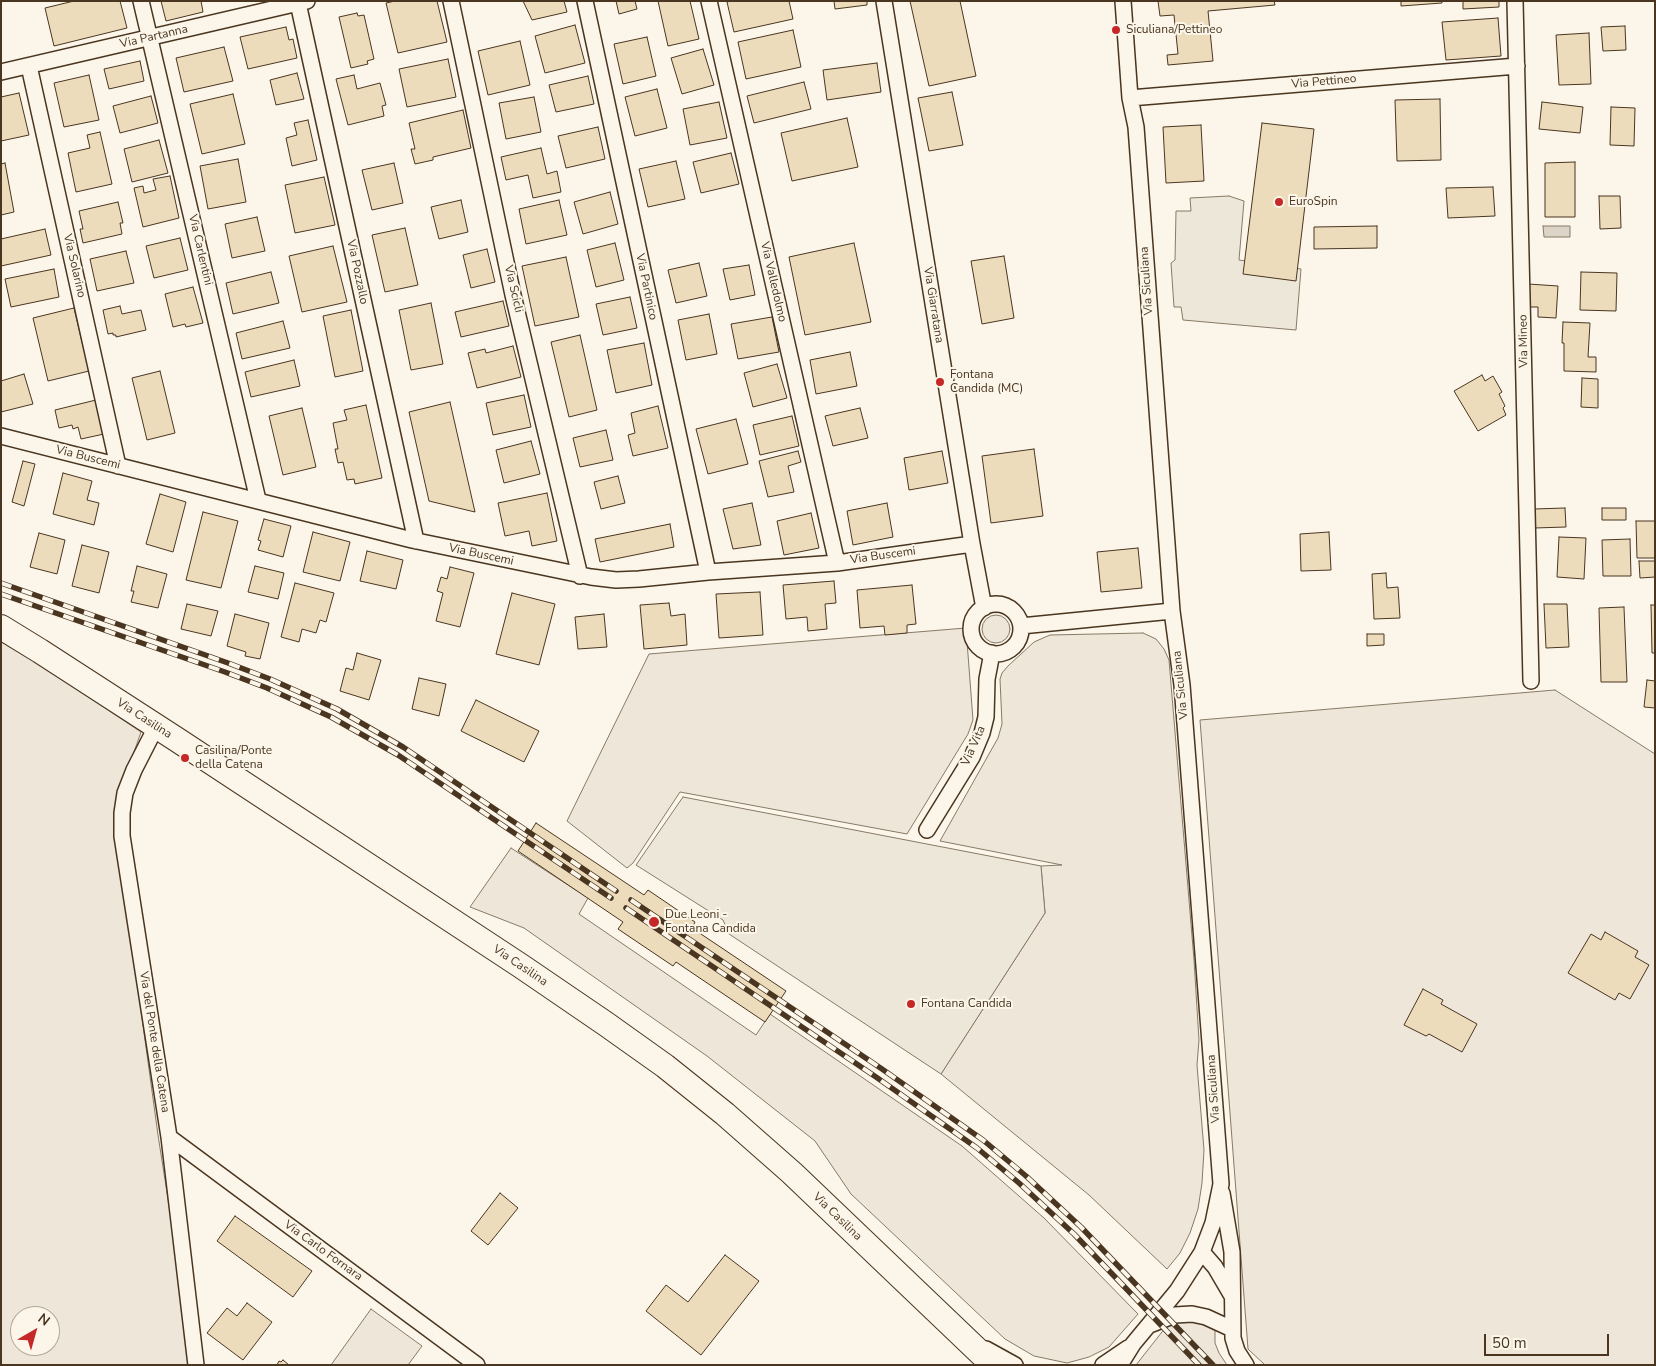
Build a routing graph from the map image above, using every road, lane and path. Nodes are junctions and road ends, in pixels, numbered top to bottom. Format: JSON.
{"nodes":[{"id":1,"x":141,"y":1,"type":"edge"},
{"id":2,"x":451,"y":1,"type":"edge"},
{"id":3,"x":584,"y":1,"type":"edge"},
{"id":4,"x":709,"y":1,"type":"edge"},
{"id":5,"x":884,"y":1,"type":"edge"},
{"id":6,"x":1123,"y":1,"type":"edge"},
{"id":7,"x":1515,"y":1,"type":"edge"},
{"id":8,"x":303,"y":2,"type":"edge"},
{"id":9,"x":150,"y":38,"type":"junction"},
{"id":10,"x":29,"y":66,"type":"junction"},
{"id":11,"x":1517,"y":66,"type":"junction"},
{"id":12,"x":1,"y":72,"type":"edge"},
{"id":13,"x":1130,"y":98,"type":"junction"},
{"id":14,"x":1,"y":436,"type":"edge"},
{"id":15,"x":118,"y":466,"type":"junction"},
{"id":16,"x":258,"y":500,"type":"junction"},
{"id":17,"x":416,"y":540,"type":"junction"},
{"id":18,"x":972,"y":544,"type":"junction"},
{"id":19,"x":837,"y":563,"type":"junction"},
{"id":20,"x":708,"y":572,"type":"junction"},
{"id":21,"x":580,"y":576,"type":"junction"},
{"id":22,"x":984,"y":608,"type":"junction"},
{"id":23,"x":1172,"y":611,"type":"junction"},
{"id":24,"x":1021,"y":626,"type":"junction"},
{"id":25,"x":1,"y":627,"type":"edge"},
{"id":26,"x":992,"y":653,"type":"junction"},
{"id":27,"x":1531,"y":681,"type":"dead end"},
{"id":28,"x":156,"y":727,"type":"junction"},
{"id":29,"x":927,"y":830,"type":"dead end"},
{"id":30,"x":169,"y":1138,"type":"junction"},
{"id":31,"x":1221,"y":1184,"type":"junction"},
{"id":32,"x":1202,"y":1252,"type":"junction"},
{"id":33,"x":1232,"y":1296,"type":"junction"},
{"id":34,"x":1149,"y":1325,"type":"junction"},
{"id":35,"x":1232,"y":1329,"type":"junction"},
{"id":36,"x":956,"y":1331,"type":"junction"},
{"id":37,"x":1133,"y":1344,"type":"junction"},
{"id":38,"x":196,"y":1365,"type":"edge"},
{"id":39,"x":477,"y":1365,"type":"edge"},
{"id":40,"x":993,"y":1365,"type":"edge"},
{"id":41,"x":1015,"y":1365,"type":"edge"},
{"id":42,"x":1103,"y":1365,"type":"edge"},
{"id":43,"x":1120,"y":1365,"type":"edge"},
{"id":44,"x":1246,"y":1365,"type":"edge"}],
"edges":[{"from":1,"to":9,"type":"street","name":"Via Carlentini"},
{"from":2,"to":21,"type":"street","name":"Via Scicli"},
{"from":3,"to":20,"type":"street","name":"Via Partinico"},
{"from":4,"to":19,"type":"street","name":"Via Valledolmo"},
{"from":5,"to":18,"type":"street","name":"Via Giarratana"},
{"from":6,"to":13,"type":"street","name":"Via Siculiana"},
{"from":7,"to":11,"type":"street","name":"Via Mineo"},
{"from":8,"to":9,"type":"street","name":"Via Partanna"},
{"from":8,"to":17,"type":"street","name":"Via Pozzallo"},
{"from":9,"to":10,"type":"street","name":"Via Partanna"},
{"from":9,"to":16,"type":"street","name":"Via Carlentini"},
{"from":10,"to":12,"type":"street","name":"Via Partanna"},
{"from":10,"to":15,"type":"street","name":"Via Solarino"},
{"from":11,"to":13,"type":"street","name":"Via Pettineo"},
{"from":11,"to":27,"type":"street","name":"Via Mineo"},
{"from":13,"to":23,"type":"street","name":"Via Siculiana"},
{"from":14,"to":15,"type":"street","name":"Via Buscemi"},
{"from":15,"to":16,"type":"street","name":"Via Buscemi"},
{"from":16,"to":17,"type":"street","name":"Via Buscemi"},
{"from":17,"to":21,"type":"street","name":"Via Buscemi"},
{"from":18,"to":19,"type":"street","name":"Via Buscemi"},
{"from":18,"to":22,"type":"street","name":"Via Giarratana"},
{"from":19,"to":20,"type":"street","name":"Via Buscemi"},
{"from":20,"to":21,"type":"street","name":"Via Buscemi"},
{"from":22,"to":24,"type":"street"},
{"from":22,"to":26,"type":"street"},
{"from":23,"to":24,"type":"street"},
{"from":23,"to":31,"type":"street","name":"Via Siculiana"},
{"from":24,"to":26,"type":"street"},
{"from":25,"to":28,"type":"main road","name":"Via Casilina"},
{"from":26,"to":29,"type":"street","name":"Via Vita"},
{"from":28,"to":30,"type":"street","name":"Via del Ponte della Catena"},
{"from":28,"to":36,"type":"main road","name":"Via Casilina"},
{"from":30,"to":38,"type":"street","name":"Via del Ponte della Catena"},
{"from":30,"to":39,"type":"street","name":"Via Carlo Fornara"},
{"from":31,"to":32,"type":"street","name":"Via Siculiana"},
{"from":31,"to":33,"type":"street"},
{"from":32,"to":33,"type":"street"},
{"from":32,"to":34,"type":"street","name":"Via Siculiana"},
{"from":33,"to":35,"type":"street"},
{"from":34,"to":35,"type":"street"},
{"from":34,"to":37,"type":"street","name":"Via Siculiana"},
{"from":35,"to":44,"type":"street"},
{"from":36,"to":40,"type":"main road","name":"Via Casilina"},
{"from":36,"to":41,"type":"street"},
{"from":37,"to":42,"type":"street"},
{"from":37,"to":43,"type":"street"}]}
